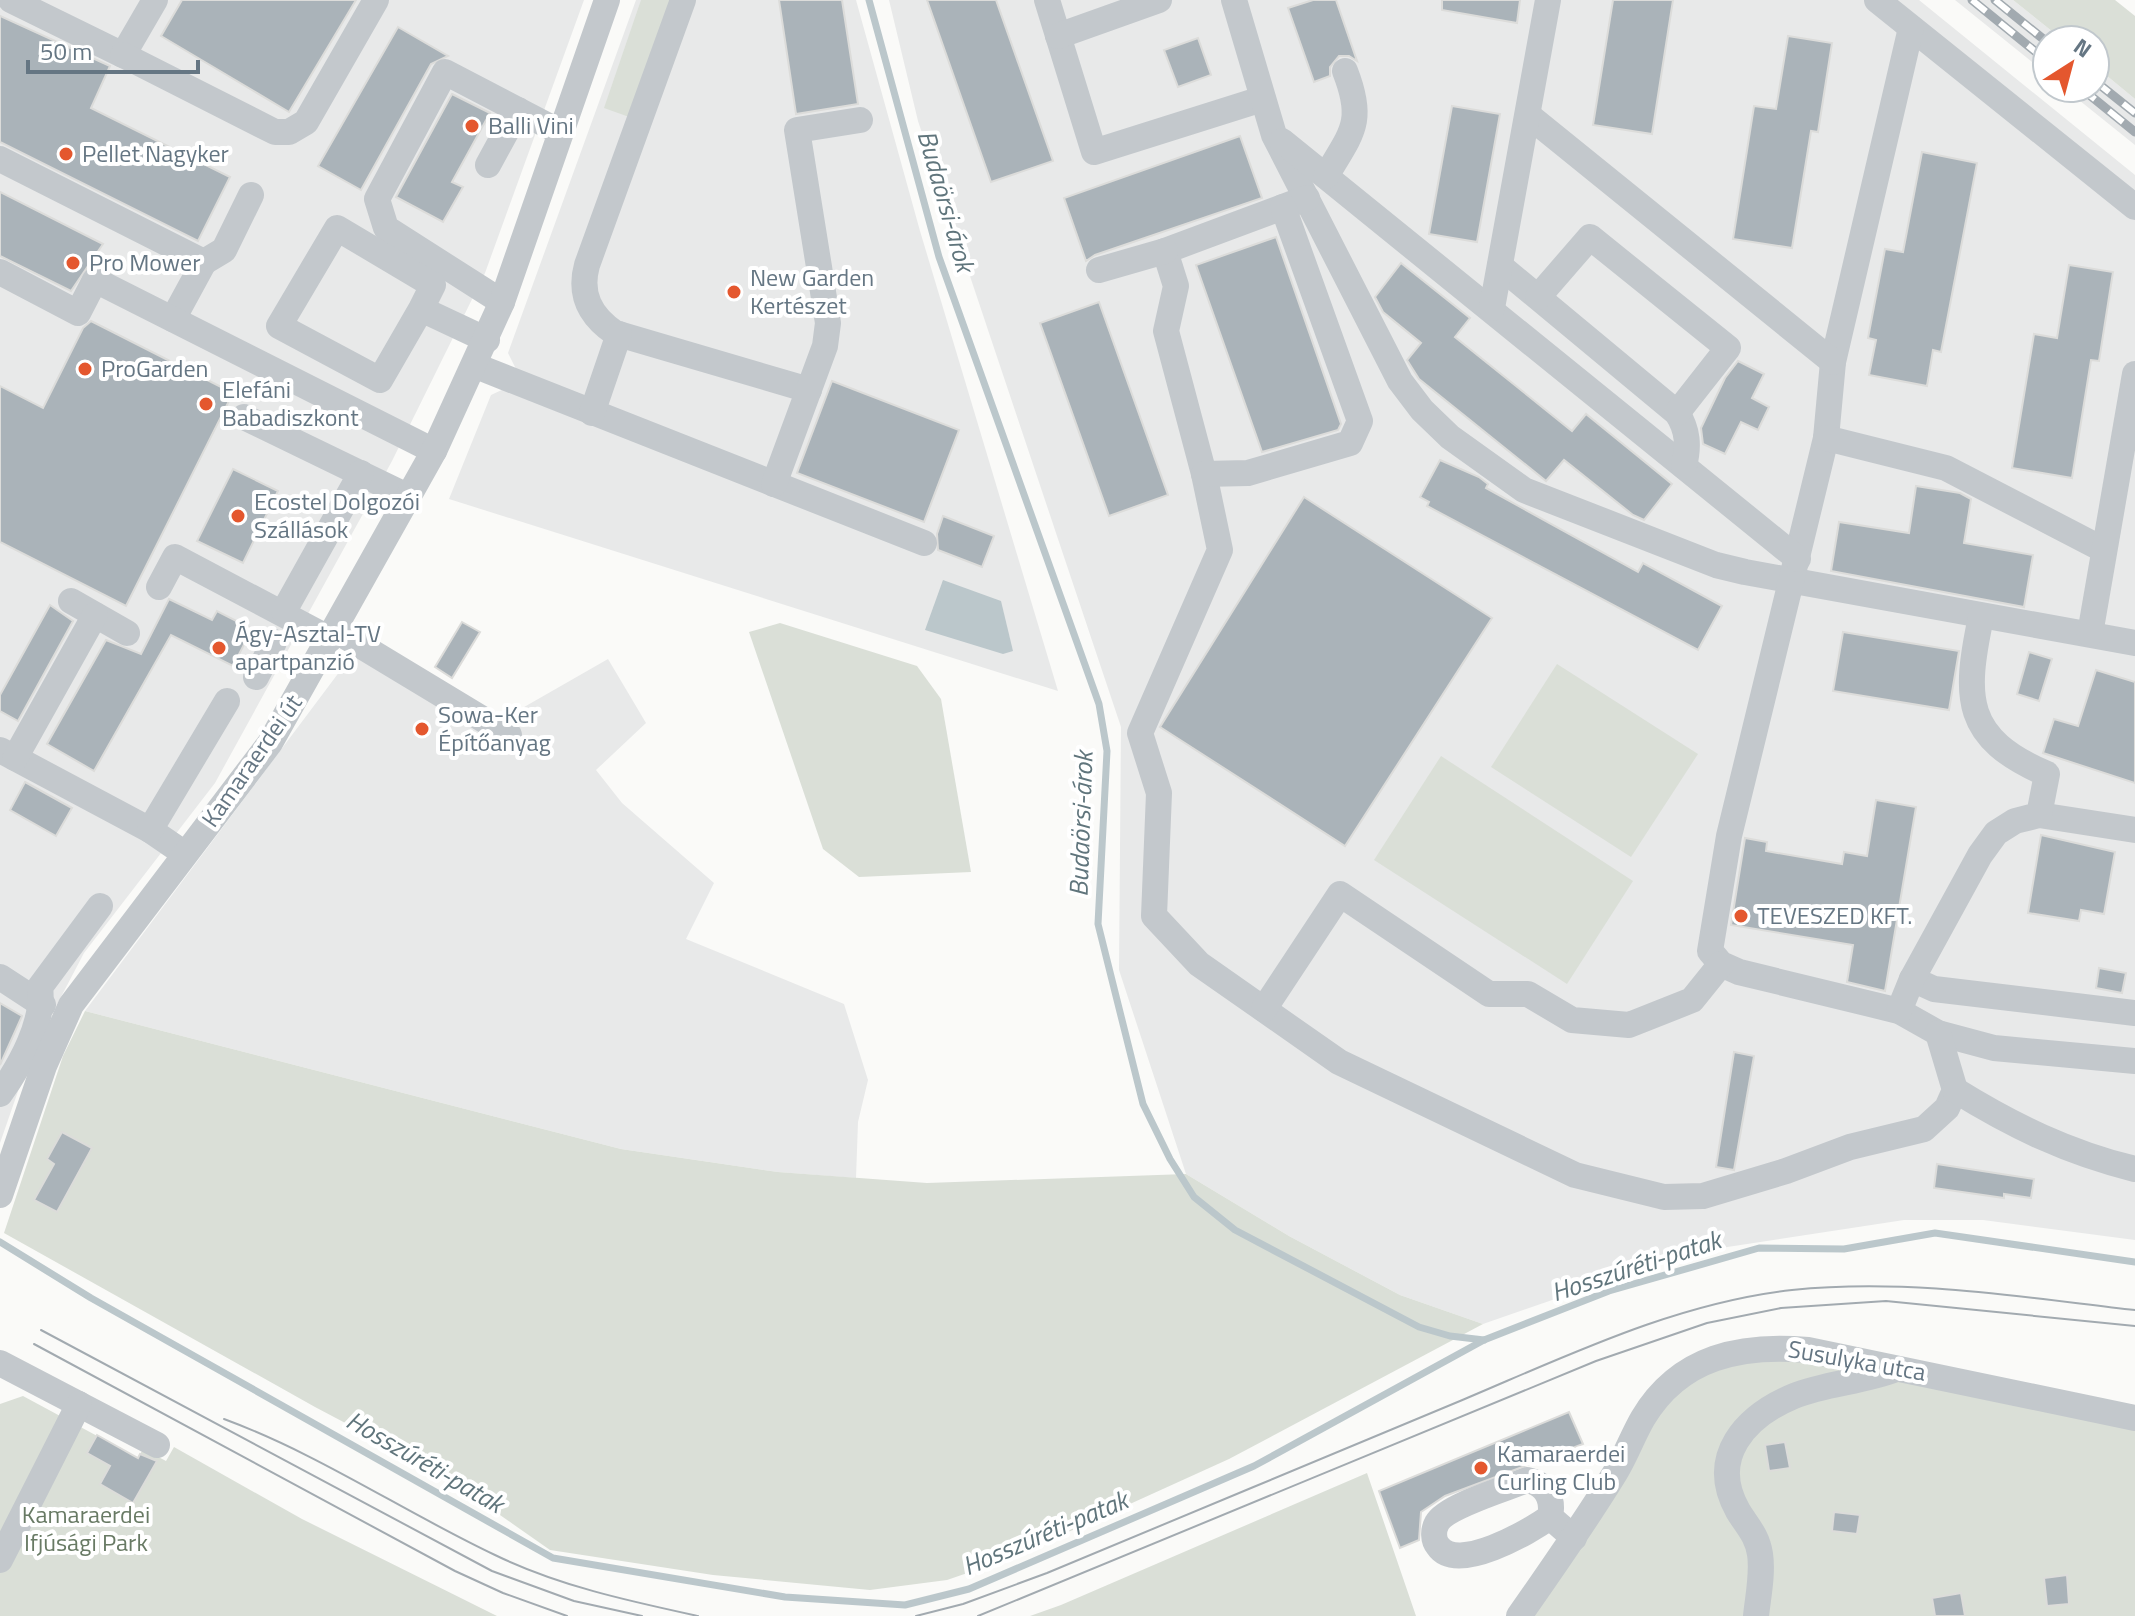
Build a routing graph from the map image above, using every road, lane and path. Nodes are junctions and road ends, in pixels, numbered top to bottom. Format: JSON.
{"nodes":[{"id":1,"x":11,"y":0,"type":"edge"},
{"id":2,"x":155,"y":0,"type":"edge"},
{"id":3,"x":376,"y":0,"type":"edge"},
{"id":4,"x":607,"y":0,"type":"edge"},
{"id":5,"x":683,"y":0,"type":"edge"},
{"id":6,"x":1047,"y":0,"type":"edge"},
{"id":7,"x":1159,"y":0,"type":"edge"},
{"id":8,"x":1234,"y":0,"type":"edge"},
{"id":9,"x":1548,"y":0,"type":"edge"},
{"id":10,"x":1877,"y":0,"type":"edge"},
{"id":11,"x":1911,"y":28,"type":"junction"},
{"id":12,"x":1058,"y":36,"type":"junction"},
{"id":13,"x":123,"y":55,"type":"junction"},
{"id":14,"x":1345,"y":71,"type":"dead end"},
{"id":15,"x":1262,"y":99,"type":"junction"},
{"id":16,"x":518,"y":110,"type":"junction"},
{"id":17,"x":1528,"y":115,"type":"junction"},
{"id":18,"x":860,"y":120,"type":"dead end"},
{"id":19,"x":560,"y":132,"type":"junction"},
{"id":20,"x":1274,"y":135,"type":"junction"},
{"id":21,"x":0,"y":159,"type":"edge"},
{"id":22,"x":488,"y":165,"type":"dead end"},
{"id":23,"x":1326,"y":176,"type":"junction"},
{"id":24,"x":251,"y":195,"type":"dead end"},
{"id":25,"x":1295,"y":203,"type":"junction"},
{"id":26,"x":2135,"y":207,"type":"edge"},
{"id":27,"x":1165,"y":251,"type":"junction"},
{"id":28,"x":204,"y":262,"type":"junction"},
{"id":29,"x":1500,"y":266,"type":"junction"},
{"id":30,"x":1099,"y":270,"type":"dead end"},
{"id":31,"x":0,"y":272,"type":"edge"},
{"id":32,"x":1538,"y":297,"type":"junction"},
{"id":33,"x":502,"y":302,"type":"junction"},
{"id":34,"x":1492,"y":308,"type":"junction"},
{"id":35,"x":421,"y":309,"type":"junction"},
{"id":36,"x":173,"y":319,"type":"junction"},
{"id":37,"x":619,"y":334,"type":"junction"},
{"id":38,"x":487,"y":340,"type":"junction"},
{"id":39,"x":1833,"y":362,"type":"junction"},
{"id":40,"x":476,"y":366,"type":"junction"},
{"id":41,"x":2135,"y":374,"type":"edge"},
{"id":42,"x":809,"y":390,"type":"junction"},
{"id":43,"x":592,"y":413,"type":"junction"},
{"id":44,"x":1677,"y":413,"type":"junction"},
{"id":45,"x":244,"y":417,"type":"dead end"},
{"id":46,"x":1826,"y":438,"type":"junction"},
{"id":47,"x":434,"y":451,"type":"junction"},
{"id":48,"x":1684,"y":466,"type":"junction"},
{"id":49,"x":361,"y":473,"type":"junction"},
{"id":50,"x":1204,"y":474,"type":"junction"},
{"id":51,"x":774,"y":484,"type":"junction"},
{"id":52,"x":409,"y":497,"type":"junction"},
{"id":53,"x":924,"y":543,"type":"dead end"},
{"id":54,"x":2104,"y":550,"type":"junction"},
{"id":55,"x":1795,"y":571,"type":"junction"},
{"id":56,"x":159,"y":587,"type":"dead end"},
{"id":57,"x":71,"y":601,"type":"dead end"},
{"id":58,"x":284,"y":611,"type":"junction"},
{"id":59,"x":95,"y":615,"type":"junction"},
{"id":60,"x":1981,"y":617,"type":"junction"},
{"id":61,"x":127,"y":633,"type":"dead end"},
{"id":62,"x":2090,"y":634,"type":"junction"},
{"id":63,"x":333,"y":635,"type":"junction"},
{"id":64,"x":274,"y":642,"type":"dead end"},
{"id":65,"x":2135,"y":643,"type":"edge"},
{"id":66,"x":256,"y":677,"type":"dead end"},
{"id":67,"x":227,"y":701,"type":"dead end"},
{"id":68,"x":509,"y":735,"type":"dead end"},
{"id":69,"x":7,"y":754,"type":"edge"},
{"id":70,"x":2039,"y":815,"type":"junction"},
{"id":71,"x":150,"y":830,"type":"junction"},
{"id":72,"x":2135,"y":830,"type":"edge"},
{"id":73,"x":185,"y":854,"type":"junction"},
{"id":74,"x":100,"y":906,"type":"dead end"},
{"id":75,"x":1721,"y":964,"type":"junction"},
{"id":76,"x":0,"y":977,"type":"edge"},
{"id":77,"x":1912,"y":979,"type":"junction"},
{"id":78,"x":43,"y":1005,"type":"junction"},
{"id":79,"x":1264,"y":1009,"type":"junction"},
{"id":80,"x":1899,"y":1011,"type":"junction"},
{"id":81,"x":2135,"y":1013,"type":"edge"},
{"id":82,"x":1938,"y":1033,"type":"junction"},
{"id":83,"x":2135,"y":1061,"type":"edge"},
{"id":84,"x":1955,"y":1090,"type":"junction"},
{"id":85,"x":0,"y":1094,"type":"edge"},
{"id":86,"x":2135,"y":1169,"type":"edge"},
{"id":87,"x":0,"y":1195,"type":"edge"},
{"id":88,"x":0,"y":1363,"type":"edge"},
{"id":89,"x":1899,"y":1368,"type":"junction"},
{"id":90,"x":79,"y":1404,"type":"junction"},
{"id":91,"x":2135,"y":1418,"type":"edge"},
{"id":92,"x":157,"y":1445,"type":"dead end"},
{"id":93,"x":1550,"y":1517,"type":"dead end"},
{"id":94,"x":1574,"y":1538,"type":"junction"},
{"id":95,"x":0,"y":1560,"type":"edge"},
{"id":96,"x":1519,"y":1616,"type":"edge"},
{"id":97,"x":1756,"y":1616,"type":"edge"}],
"edges":[{"from":1,"to":13,"type":"street"},
{"from":2,"to":13,"type":"street"},
{"from":3,"to":13,"type":"street"},
{"from":4,"to":19,"type":"street","name":"Kamaraerdei út"},
{"from":5,"to":37,"type":"street"},
{"from":6,"to":12,"type":"street"},
{"from":7,"to":12,"type":"street"},
{"from":8,"to":15,"type":"street"},
{"from":9,"to":17,"type":"street"},
{"from":10,"to":11,"type":"street"},
{"from":11,"to":26,"type":"street"},
{"from":11,"to":39,"type":"street"},
{"from":12,"to":15,"type":"street"},
{"from":14,"to":23,"type":"street"},
{"from":15,"to":20,"type":"street"},
{"from":16,"to":19,"type":"street"},
{"from":16,"to":22,"type":"street"},
{"from":16,"to":33,"type":"street"},
{"from":17,"to":29,"type":"street"},
{"from":17,"to":39,"type":"street"},
{"from":18,"to":42,"type":"street"},
{"from":19,"to":33,"type":"street","name":"Kamaraerdei út"},
{"from":20,"to":23,"type":"street"},
{"from":20,"to":25,"type":"street"},
{"from":21,"to":28,"type":"street"},
{"from":23,"to":34,"type":"street"},
{"from":24,"to":28,"type":"street"},
{"from":25,"to":27,"type":"street"},
{"from":25,"to":50,"type":"street"},
{"from":25,"to":55,"type":"street"},
{"from":27,"to":30,"type":"street"},
{"from":27,"to":50,"type":"street"},
{"from":28,"to":36,"type":"street"},
{"from":29,"to":32,"type":"street"},
{"from":29,"to":34,"type":"street"},
{"from":31,"to":36,"type":"street"},
{"from":32,"to":44,"type":"street"},
{"from":32,"to":44,"type":"street"},
{"from":33,"to":38,"type":"street","name":"Kamaraerdei út"},
{"from":34,"to":48,"type":"street"},
{"from":35,"to":35,"type":"street"},
{"from":35,"to":38,"type":"street"},
{"from":36,"to":47,"type":"street"},
{"from":37,"to":42,"type":"street"},
{"from":37,"to":43,"type":"street"},
{"from":38,"to":40,"type":"street","name":"Kamaraerdei út"},
{"from":39,"to":46,"type":"street"},
{"from":40,"to":43,"type":"street"},
{"from":40,"to":47,"type":"street","name":"Kamaraerdei út"},
{"from":41,"to":54,"type":"street"},
{"from":42,"to":51,"type":"street"},
{"from":43,"to":51,"type":"street"},
{"from":44,"to":48,"type":"street"},
{"from":45,"to":49,"type":"street"},
{"from":46,"to":54,"type":"street"},
{"from":46,"to":55,"type":"street"},
{"from":47,"to":52,"type":"street","name":"Kamaraerdei út"},
{"from":48,"to":55,"type":"street"},
{"from":49,"to":52,"type":"street"},
{"from":49,"to":58,"type":"street"},
{"from":50,"to":79,"type":"street"},
{"from":51,"to":53,"type":"street"},
{"from":52,"to":63,"type":"street","name":"Kamaraerdei út"},
{"from":54,"to":62,"type":"street"},
{"from":55,"to":60,"type":"street"},
{"from":55,"to":75,"type":"street"},
{"from":56,"to":58,"type":"street"},
{"from":57,"to":59,"type":"street"},
{"from":58,"to":63,"type":"street"},
{"from":59,"to":61,"type":"street"},
{"from":59,"to":69,"type":"street"},
{"from":60,"to":62,"type":"street"},
{"from":60,"to":70,"type":"street"},
{"from":62,"to":65,"type":"street"},
{"from":63,"to":68,"type":"street"},
{"from":63,"to":73,"type":"street","name":"Kamaraerdei út"},
{"from":64,"to":66,"type":"street"},
{"from":67,"to":71,"type":"street"},
{"from":69,"to":71,"type":"street"},
{"from":70,"to":72,"type":"street"},
{"from":70,"to":77,"type":"street"},
{"from":71,"to":73,"type":"street"},
{"from":73,"to":87,"type":"street","name":"Kamaraerdei út"},
{"from":74,"to":78,"type":"street"},
{"from":75,"to":79,"type":"street"},
{"from":75,"to":80,"type":"street"},
{"from":76,"to":78,"type":"street"},
{"from":77,"to":80,"type":"street"},
{"from":77,"to":81,"type":"street"},
{"from":78,"to":85,"type":"street"},
{"from":79,"to":84,"type":"street"},
{"from":80,"to":82,"type":"street"},
{"from":82,"to":83,"type":"street"},
{"from":82,"to":84,"type":"street"},
{"from":84,"to":86,"type":"street"},
{"from":88,"to":90,"type":"street"},
{"from":89,"to":91,"type":"street","name":"Susulyka utca"},
{"from":89,"to":94,"type":"street","name":"Susulyka utca"},
{"from":89,"to":97,"type":"street"},
{"from":90,"to":92,"type":"street"},
{"from":90,"to":95,"type":"street"},
{"from":93,"to":94,"type":"street"},
{"from":94,"to":96,"type":"street","name":"Susulyka utca"}]}
